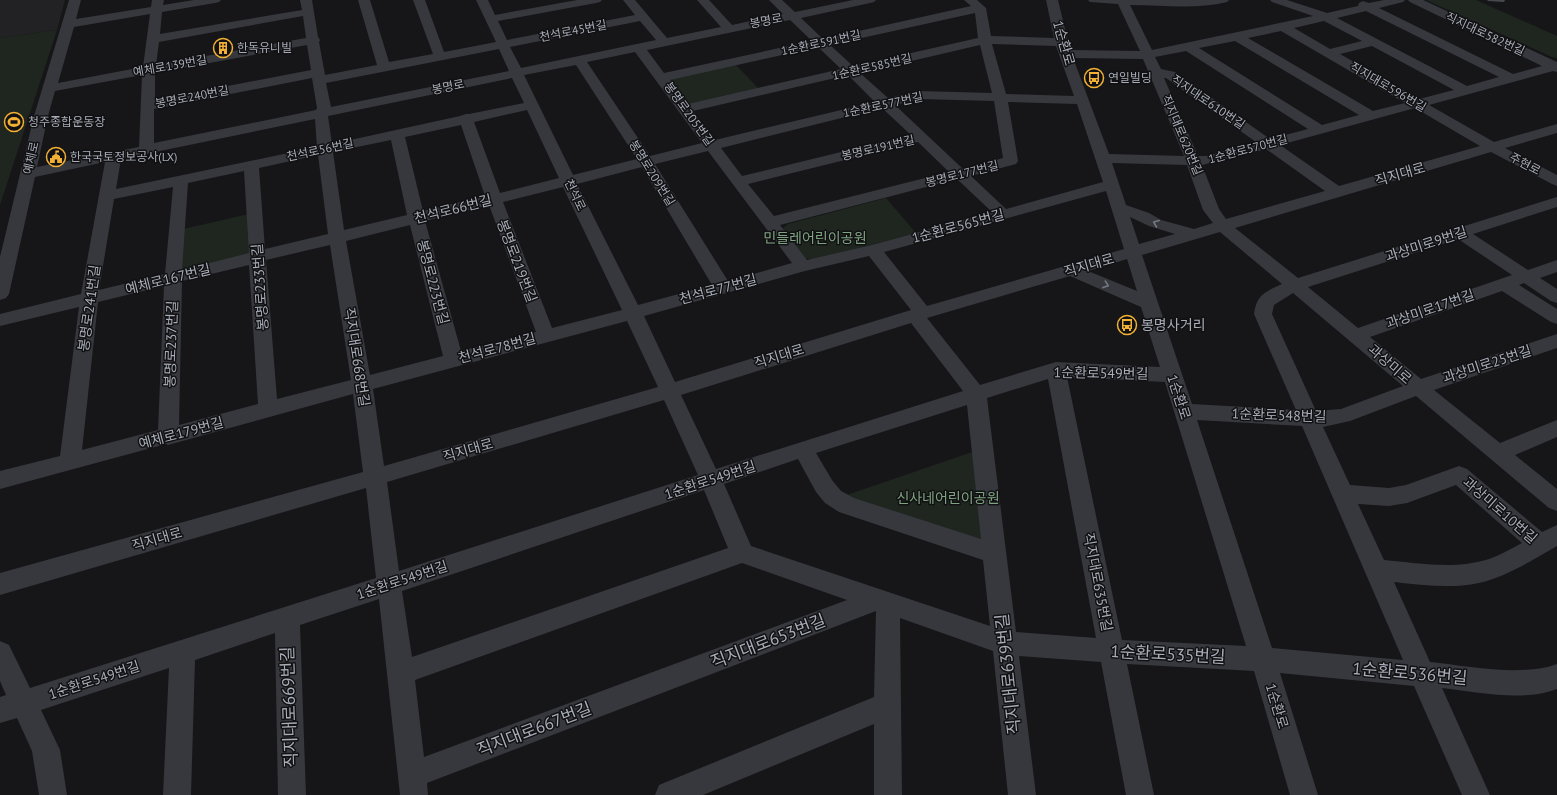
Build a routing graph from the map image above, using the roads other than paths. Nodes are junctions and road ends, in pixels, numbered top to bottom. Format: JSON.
{"nodes":[{"id":1,"x":75,"y":0,"type":"edge"},
{"id":2,"x":215,"y":0,"type":"edge"},
{"id":3,"x":364,"y":0,"type":"edge"},
{"id":4,"x":419,"y":0,"type":"edge"},
{"id":5,"x":482,"y":0,"type":"edge"},
{"id":6,"x":596,"y":0,"type":"edge"},
{"id":7,"x":629,"y":0,"type":"edge"},
{"id":8,"x":703,"y":0,"type":"edge"},
{"id":9,"x":775,"y":0,"type":"edge"},
{"id":10,"x":870,"y":0,"type":"edge"},
{"id":11,"x":1052,"y":0,"type":"edge"},
{"id":12,"x":1094,"y":0,"type":"edge"},
{"id":13,"x":1122,"y":0,"type":"edge"},
{"id":14,"x":1224,"y":0,"type":"edge"},
{"id":15,"x":1276,"y":0,"type":"edge"},
{"id":16,"x":1346,"y":0,"type":"edge"},
{"id":17,"x":1399,"y":0,"type":"edge"},
{"id":18,"x":1414,"y":0,"type":"edge"},
{"id":19,"x":975,"y":4,"type":"edge"},
{"id":20,"x":158,"y":5,"type":"edge"},
{"id":21,"x":307,"y":6,"type":"edge"},
{"id":22,"x":1368,"y":7,"type":"junction"},
{"id":23,"x":793,"y":16,"type":"junction"},
{"id":24,"x":643,"y":17,"type":"junction"},
{"id":25,"x":1326,"y":17,"type":"junction"},
{"id":26,"x":492,"y":19,"type":"junction"},
{"id":27,"x":69,"y":24,"type":"junction"},
{"id":28,"x":1283,"y":27,"type":"junction"},
{"id":29,"x":729,"y":29,"type":"junction"},
{"id":30,"x":1237,"y":37,"type":"junction"},
{"id":31,"x":153,"y":39,"type":"junction"},
{"id":32,"x":314,"y":40,"type":"junction"},
{"id":33,"x":985,"y":40,"type":"junction"},
{"id":34,"x":664,"y":42,"type":"junction"},
{"id":35,"x":1373,"y":42,"type":"junction"},
{"id":36,"x":822,"y":43,"type":"junction"},
{"id":37,"x":504,"y":44,"type":"junction"},
{"id":38,"x":638,"y":47,"type":"junction"},
{"id":39,"x":1190,"y":47,"type":"junction"},
{"id":40,"x":1063,"y":48,"type":"junction"},
{"id":41,"x":1329,"y":53,"type":"junction"},
{"id":42,"x":1148,"y":55,"type":"junction"},
{"id":43,"x":440,"y":57,"type":"junction"},
{"id":44,"x":579,"y":60,"type":"junction"},
{"id":45,"x":1556,"y":67,"type":"edge"},
{"id":46,"x":384,"y":68,"type":"junction"},
{"id":47,"x":149,"y":70,"type":"junction"},
{"id":48,"x":852,"y":71,"type":"junction"},
{"id":49,"x":517,"y":72,"type":"junction"},
{"id":50,"x":1155,"y":72,"type":"junction"},
{"id":51,"x":318,"y":76,"type":"junction"},
{"id":52,"x":662,"y":78,"type":"junction"},
{"id":53,"x":1511,"y":78,"type":"junction"},
{"id":54,"x":50,"y":88,"type":"junction"},
{"id":55,"x":1465,"y":90,"type":"junction"},
{"id":56,"x":1000,"y":98,"type":"junction"},
{"id":57,"x":1083,"y":100,"type":"junction"},
{"id":58,"x":886,"y":103,"type":"junction"},
{"id":59,"x":1416,"y":104,"type":"junction"},
{"id":60,"x":533,"y":105,"type":"junction"},
{"id":61,"x":147,"y":106,"type":"junction"},
{"id":62,"x":685,"y":109,"type":"junction"},
{"id":63,"x":321,"y":114,"type":"junction"},
{"id":64,"x":1371,"y":116,"type":"junction"},
{"id":65,"x":466,"y":118,"type":"junction"},
{"id":66,"x":1557,"y":128,"type":"edge"},
{"id":67,"x":1320,"y":130,"type":"junction"},
{"id":68,"x":397,"y":133,"type":"junction"},
{"id":69,"x":922,"y":137,"type":"junction"},
{"id":70,"x":1269,"y":144,"type":"junction"},
{"id":71,"x":711,"y":146,"type":"junction"},
{"id":72,"x":1493,"y":147,"type":"junction"},
{"id":73,"x":146,"y":149,"type":"junction"},
{"id":74,"x":325,"y":149,"type":"junction"},
{"id":75,"x":114,"y":156,"type":"junction"},
{"id":76,"x":1103,"y":158,"type":"junction"},
{"id":77,"x":646,"y":161,"type":"junction"},
{"id":78,"x":1193,"y":161,"type":"junction"},
{"id":79,"x":251,"y":165,"type":"junction"},
{"id":80,"x":27,"y":174,"type":"junction"},
{"id":81,"x":961,"y":174,"type":"junction"},
{"id":82,"x":181,"y":180,"type":"junction"},
{"id":83,"x":568,"y":181,"type":"junction"},
{"id":84,"x":740,"y":181,"type":"junction"},
{"id":85,"x":1557,"y":181,"type":"edge"},
{"id":86,"x":1111,"y":185,"type":"junction"},
{"id":87,"x":1337,"y":192,"type":"junction"},
{"id":88,"x":107,"y":196,"type":"junction"},
{"id":89,"x":494,"y":199,"type":"junction"},
{"id":90,"x":1557,"y":202,"type":"edge"},
{"id":91,"x":1118,"y":208,"type":"junction"},
{"id":92,"x":1002,"y":214,"type":"junction"},
{"id":93,"x":416,"y":218,"type":"junction"},
{"id":94,"x":771,"y":222,"type":"junction"},
{"id":95,"x":1223,"y":226,"type":"junction"},
{"id":96,"x":1460,"y":233,"type":"junction"},
{"id":97,"x":1194,"y":234,"type":"junction"},
{"id":98,"x":337,"y":237,"type":"junction"},
{"id":99,"x":873,"y":250,"type":"junction"},
{"id":100,"x":1133,"y":252,"type":"junction"},
{"id":101,"x":258,"y":257,"type":"junction"},
{"id":102,"x":803,"y":266,"type":"junction"},
{"id":103,"x":1557,"y":266,"type":"edge"},
{"id":104,"x":1070,"y":270,"type":"junction"},
{"id":105,"x":1528,"y":277,"type":"junction"},
{"id":106,"x":173,"y":278,"type":"junction"},
{"id":107,"x":1504,"y":284,"type":"junction"},
{"id":108,"x":1296,"y":285,"type":"junction"},
{"id":109,"x":723,"y":288,"type":"junction"},
{"id":110,"x":0,"y":294,"type":"edge"},
{"id":111,"x":1557,"y":297,"type":"edge"},
{"id":112,"x":89,"y":298,"type":"junction"},
{"id":113,"x":1149,"y":303,"type":"junction"},
{"id":114,"x":633,"y":312,"type":"junction"},
{"id":115,"x":918,"y":314,"type":"junction"},
{"id":116,"x":1557,"y":318,"type":"edge"},
{"id":117,"x":0,"y":320,"type":"edge"},
{"id":118,"x":546,"y":335,"type":"junction"},
{"id":119,"x":1356,"y":335,"type":"junction"},
{"id":120,"x":1557,"y":341,"type":"edge"},
{"id":121,"x":454,"y":360,"type":"junction"},
{"id":122,"x":1056,"y":370,"type":"junction"},
{"id":123,"x":1172,"y":375,"type":"junction"},
{"id":124,"x":362,"y":384,"type":"junction"},
{"id":125,"x":1417,"y":388,"type":"junction"},
{"id":126,"x":669,"y":391,"type":"junction"},
{"id":127,"x":976,"y":394,"type":"junction"},
{"id":128,"x":268,"y":409,"type":"junction"},
{"id":129,"x":1183,"y":411,"type":"junction"},
{"id":130,"x":1308,"y":418,"type":"junction"},
{"id":131,"x":1557,"y":428,"type":"edge"},
{"id":132,"x":168,"y":436,"type":"junction"},
{"id":133,"x":803,"y":449,"type":"junction"},
{"id":134,"x":1497,"y":453,"type":"junction"},
{"id":135,"x":70,"y":462,"type":"junction"},
{"id":136,"x":375,"y":477,"type":"junction"},
{"id":137,"x":0,"y":480,"type":"edge"},
{"id":138,"x":711,"y":480,"type":"junction"},
{"id":139,"x":1342,"y":494,"type":"junction"},
{"id":140,"x":1557,"y":502,"type":"edge"},
{"id":141,"x":1549,"y":540,"type":"edge"},
{"id":142,"x":742,"y":553,"type":"junction"},
{"id":143,"x":995,"y":554,"type":"junction"},
{"id":144,"x":1376,"y":570,"type":"junction"},
{"id":145,"x":0,"y":584,"type":"edge"},
{"id":146,"x":389,"y":584,"type":"junction"},
{"id":147,"x":884,"y":601,"type":"junction"},
{"id":148,"x":287,"y":618,"type":"junction"},
{"id":149,"x":1005,"y":643,"type":"junction"},
{"id":150,"x":1112,"y":651,"type":"junction"},
{"id":151,"x":183,"y":652,"type":"junction"},
{"id":152,"x":0,"y":653,"type":"edge"},
{"id":153,"x":1263,"y":659,"type":"junction"},
{"id":154,"x":400,"y":673,"type":"junction"},
{"id":155,"x":1422,"y":675,"type":"junction"},
{"id":156,"x":1557,"y":676,"type":"edge"},
{"id":157,"x":656,"y":683,"type":"joint"},
{"id":158,"x":887,"y":705,"type":"junction"},
{"id":159,"x":12,"y":706,"type":"edge"},
{"id":160,"x":413,"y":785,"type":"edge"},
{"id":161,"x":677,"y":792,"type":"edge"},
{"id":162,"x":53,"y":795,"type":"edge"},
{"id":163,"x":177,"y":795,"type":"edge"},
{"id":164,"x":292,"y":795,"type":"edge"},
{"id":165,"x":888,"y":795,"type":"edge"},
{"id":166,"x":1022,"y":795,"type":"edge"},
{"id":167,"x":1140,"y":795,"type":"edge"},
{"id":168,"x":1304,"y":795,"type":"edge"},
{"id":169,"x":1476,"y":795,"type":"edge"}],
"edges":[{"from":1,"to":27,"type":"street","name":"예체로"},
{"from":2,"to":20,"type":"street"},
{"from":3,"to":46,"type":"street"},
{"from":4,"to":43,"type":"street"},
{"from":5,"to":26,"type":"street","name":"천석로"},
{"from":6,"to":26,"type":"street"},
{"from":7,"to":24,"type":"street"},
{"from":8,"to":29,"type":"street"},
{"from":9,"to":23,"type":"street","name":"봉명로191번길"},
{"from":10,"to":23,"type":"street","name":"봉명로"},
{"from":11,"to":40,"type":"street","name":"1순환로"},
{"from":12,"to":13,"type":"street"},
{"from":13,"to":14,"type":"street"},
{"from":13,"to":42,"type":"street","name":"직지대로620번길"},
{"from":15,"to":25,"type":"street"},
{"from":16,"to":22,"type":"street"},
{"from":17,"to":22,"type":"street","name":"1순환로585번길"},
{"from":18,"to":45,"type":"street","name":"직지대로582번길"},
{"from":19,"to":33,"type":"street","name":"봉명로177번길"},
{"from":19,"to":36,"type":"street","name":"1순환로591번길"},
{"from":20,"to":27,"type":"street"},
{"from":20,"to":31,"type":"street","name":"봉명로240번길"},
{"from":21,"to":31,"type":"street"},
{"from":21,"to":32,"type":"street","name":"직지대로668번길"},
{"from":22,"to":25,"type":"street","name":"1순환로585번길"},
{"from":22,"to":53,"type":"street"},
{"from":23,"to":29,"type":"street","name":"봉명로"},
{"from":23,"to":36,"type":"street","name":"봉명로191번길"},
{"from":24,"to":34,"type":"street"},
{"from":24,"to":37,"type":"street","name":"천석로45번길"},
{"from":25,"to":28,"type":"street","name":"1순환로585번길"},
{"from":25,"to":35,"type":"street"},
{"from":26,"to":37,"type":"street","name":"천석로"},
{"from":27,"to":54,"type":"street","name":"예체로"},
{"from":28,"to":30,"type":"street","name":"1순환로585번길"},
{"from":28,"to":41,"type":"street","name":"직지대로596번길"},
{"from":29,"to":34,"type":"street","name":"봉명로"},
{"from":30,"to":39,"type":"street","name":"1순환로585번길"},
{"from":30,"to":64,"type":"street"},
{"from":31,"to":47,"type":"street","name":"봉명로240번길"},
{"from":32,"to":47,"type":"street","name":"예체로139번길"},
{"from":32,"to":51,"type":"street","name":"직지대로668번길"},
{"from":33,"to":40,"type":"street","name":"1순환로585번길"},
{"from":33,"to":48,"type":"street","name":"1순환로585번길"},
{"from":33,"to":56,"type":"street","name":"봉명로177번길"},
{"from":34,"to":38,"type":"street","name":"봉명로"},
{"from":35,"to":41,"type":"street"},
{"from":35,"to":55,"type":"street"},
{"from":36,"to":48,"type":"street","name":"봉명로191번길"},
{"from":36,"to":52,"type":"street","name":"1순환로591번길"},
{"from":37,"to":43,"type":"street","name":"천석로45번길"},
{"from":37,"to":49,"type":"street","name":"천석로"},
{"from":38,"to":44,"type":"street","name":"봉명로"},
{"from":38,"to":52,"type":"street","name":"봉명로205번길"},
{"from":39,"to":42,"type":"street","name":"1순환로585번길"},
{"from":39,"to":67,"type":"street","name":"1순환로570번길"},
{"from":40,"to":42,"type":"street","name":"1순환로585번길"},
{"from":40,"to":57,"type":"street","name":"1순환로"},
{"from":41,"to":59,"type":"street","name":"직지대로596번길"},
{"from":42,"to":50,"type":"street","name":"직지대로620번길"},
{"from":43,"to":46,"type":"street","name":"천석로45번길"},
{"from":44,"to":49,"type":"street","name":"봉명로"},
{"from":44,"to":77,"type":"street","name":"봉명로209번길"},
{"from":45,"to":53,"type":"street","name":"1순환로570번길"},
{"from":46,"to":51,"type":"street","name":"봉명로240번길"},
{"from":47,"to":54,"type":"street","name":"예체로139번길"},
{"from":47,"to":61,"type":"street","name":"봉명로240번길"},
{"from":48,"to":58,"type":"street","name":"봉명로191번길"},
{"from":48,"to":62,"type":"street","name":"1순환로585번길"},
{"from":49,"to":60,"type":"street","name":"천석로"},
{"from":49,"to":63,"type":"street","name":"봉명로"},
{"from":50,"to":70,"type":"street","name":"직지대로610번길"},
{"from":50,"to":78,"type":"street","name":"직지대로620번길"},
{"from":51,"to":61,"type":"street","name":"봉명로240번길"},
{"from":51,"to":63,"type":"street","name":"직지대로668번길"},
{"from":52,"to":62,"type":"street","name":"봉명로205번길"},
{"from":53,"to":55,"type":"street","name":"1순환로570번길"},
{"from":54,"to":80,"type":"street","name":"예체로"},
{"from":55,"to":59,"type":"street","name":"1순환로570번길"},
{"from":56,"to":57,"type":"street","name":"1순환로577번길"},
{"from":56,"to":58,"type":"street","name":"1순환로577번길"},
{"from":56,"to":81,"type":"street","name":"봉명로177번길"},
{"from":57,"to":76,"type":"street","name":"1순환로"},
{"from":58,"to":69,"type":"street","name":"봉명로191번길"},
{"from":58,"to":71,"type":"street","name":"1순환로577번길"},
{"from":59,"to":64,"type":"street","name":"1순환로570번길"},
{"from":59,"to":72,"type":"street","name":"직지대로596번길"},
{"from":60,"to":65,"type":"street","name":"천석로56번길"},
{"from":60,"to":83,"type":"street","name":"천석로"},
{"from":61,"to":73,"type":"street","name":"봉명로240번길"},
{"from":62,"to":71,"type":"street","name":"봉명로205번길"},
{"from":63,"to":73,"type":"street","name":"봉명로"},
{"from":63,"to":74,"type":"street","name":"직지대로668번길"},
{"from":64,"to":67,"type":"street","name":"1순환로570번길"},
{"from":65,"to":68,"type":"street","name":"천석로56번길"},
{"from":65,"to":89,"type":"street","name":"봉명로219번길"},
{"from":66,"to":72,"type":"street","name":"직지대로"},
{"from":67,"to":70,"type":"street","name":"1순환로570번길"},
{"from":68,"to":74,"type":"street","name":"천석로56번길"},
{"from":68,"to":93,"type":"street","name":"봉명로223번길"},
{"from":69,"to":81,"type":"street","name":"봉명로191번길"},
{"from":69,"to":84,"type":"street","name":"봉명로191번길"},
{"from":70,"to":78,"type":"street","name":"1순환로570번길"},
{"from":70,"to":87,"type":"street","name":"직지대로610번길"},
{"from":71,"to":77,"type":"street","name":"1순환로577번길"},
{"from":71,"to":84,"type":"street","name":"봉명로205번길"},
{"from":72,"to":85,"type":"street","name":"주현로"},
{"from":72,"to":87,"type":"street","name":"직지대로"},
{"from":73,"to":75,"type":"street","name":"봉명로"},
{"from":74,"to":79,"type":"street","name":"천석로56번길"},
{"from":74,"to":98,"type":"street","name":"직지대로668번길"},
{"from":75,"to":80,"type":"street","name":"봉명로"},
{"from":75,"to":88,"type":"street","name":"봉명로241번길"},
{"from":76,"to":78,"type":"street","name":"1순환로570번길"},
{"from":76,"to":86,"type":"street","name":"1순환로"},
{"from":77,"to":83,"type":"street","name":"천석로66번길"},
{"from":77,"to":109,"type":"street","name":"봉명로209번길"},
{"from":78,"to":95,"type":"street","name":"직지대로620번길"},
{"from":79,"to":82,"type":"street","name":"천석로56번길"},
{"from":79,"to":101,"type":"street","name":"봉명로233번길"},
{"from":80,"to":110,"type":"street","name":"예체로"},
{"from":81,"to":92,"type":"street","name":"봉명로191번길"},
{"from":81,"to":94,"type":"street","name":"봉명로177번길"},
{"from":82,"to":88,"type":"street","name":"천석로56번길"},
{"from":82,"to":106,"type":"street","name":"봉명로237번길"},
{"from":83,"to":89,"type":"street","name":"천석로66번길"},
{"from":83,"to":114,"type":"street","name":"천석로"},
{"from":84,"to":94,"type":"street","name":"봉명로205번길"},
{"from":86,"to":91,"type":"street","name":"1순환로"},
{"from":86,"to":92,"type":"street","name":"1순환로565번길"},
{"from":87,"to":95,"type":"street","name":"직지대로"},
{"from":88,"to":112,"type":"street","name":"봉명로241번길"},
{"from":89,"to":93,"type":"street","name":"천석로66번길"},
{"from":89,"to":118,"type":"street","name":"봉명로219번길"},
{"from":90,"to":96,"type":"street","name":"과상미로9번길"},
{"from":97,"to":91,"type":"street","one_way":true},
{"from":91,"to":100,"type":"street","name":"1순환로"},
{"from":92,"to":99,"type":"street","name":"1순환로565번길"},
{"from":93,"to":98,"type":"street","name":"천석로66번길"},
{"from":93,"to":121,"type":"street","name":"봉명로223번길"},
{"from":94,"to":102,"type":"street","name":"봉명로205번길"},
{"from":95,"to":97,"type":"street","name":"직지대로"},
{"from":95,"to":108,"type":"street","name":"과상미로"},
{"from":96,"to":105,"type":"street"},
{"from":96,"to":108,"type":"street","name":"과상미로9번길"},
{"from":97,"to":100,"type":"street","name":"직지대로"},
{"from":98,"to":101,"type":"street","name":"예체로167번길"},
{"from":98,"to":124,"type":"street","name":"직지대로668번길"},
{"from":99,"to":102,"type":"street","name":"1순환로565번길"},
{"from":99,"to":115,"type":"street"},
{"from":100,"to":104,"type":"street","name":"직지대로"},
{"from":100,"to":113,"type":"street","name":"1순환로"},
{"from":101,"to":106,"type":"street","name":"예체로167번길"},
{"from":101,"to":128,"type":"street","name":"봉명로233번길"},
{"from":102,"to":109,"type":"street","name":"천석로77번길"},
{"from":103,"to":105,"type":"street","name":"과상미로17번길"},
{"from":104,"to":113,"type":"street","one_way":true},
{"from":104,"to":115,"type":"street","name":"직지대로"},
{"from":105,"to":107,"type":"street","name":"과상미로17번길"},
{"from":105,"to":111,"type":"street"},
{"from":106,"to":112,"type":"street","name":"예체로167번길"},
{"from":106,"to":132,"type":"street","name":"봉명로237번길"},
{"from":107,"to":116,"type":"street"},
{"from":107,"to":119,"type":"street","name":"과상미로17번길"},
{"from":108,"to":119,"type":"street","name":"과상미로"},
{"from":108,"to":130,"type":"street"},
{"from":109,"to":114,"type":"street","name":"천석로77번길"},
{"from":112,"to":117,"type":"street","name":"예체로167번길"},
{"from":112,"to":135,"type":"street","name":"봉명로241번길"},
{"from":113,"to":123,"type":"street","name":"1순환로"},
{"from":114,"to":118,"type":"street","name":"천석로78번길"},
{"from":114,"to":126,"type":"street","name":"천석로"},
{"from":115,"to":126,"type":"street","name":"직지대로"},
{"from":115,"to":127,"type":"street"},
{"from":118,"to":121,"type":"street","name":"천석로78번길"},
{"from":119,"to":125,"type":"street","name":"과상미로"},
{"from":120,"to":125,"type":"street","name":"과상미로25번길"},
{"from":121,"to":124,"type":"street","name":"천석로78번길"},
{"from":122,"to":123,"type":"street","name":"1순환로549번길"},
{"from":122,"to":127,"type":"street","name":"1순환로549번길"},
{"from":122,"to":150,"type":"street","name":"직지대로635번길"},
{"from":123,"to":129,"type":"street","name":"1순환로"},
{"from":124,"to":128,"type":"street","name":"예체로179번길"},
{"from":124,"to":136,"type":"street","name":"직지대로668번길"},
{"from":125,"to":130,"type":"street","name":"1순환로548번길"},
{"from":125,"to":134,"type":"street","name":"과상미로"},
{"from":126,"to":136,"type":"street","name":"직지대로"},
{"from":126,"to":138,"type":"street"},
{"from":127,"to":133,"type":"street","name":"1순환로549번길"},
{"from":127,"to":143,"type":"street","name":"직지대로639번길"},
{"from":128,"to":132,"type":"street","name":"예체로179번길"},
{"from":129,"to":130,"type":"street","name":"1순환로548번길"},
{"from":129,"to":153,"type":"street","name":"1순환로"},
{"from":130,"to":139,"type":"street"},
{"from":131,"to":134,"type":"street"},
{"from":132,"to":135,"type":"street","name":"예체로179번길"},
{"from":133,"to":138,"type":"street","name":"1순환로549번길"},
{"from":133,"to":143,"type":"street"},
{"from":134,"to":140,"type":"street","name":"과상미로"},
{"from":135,"to":137,"type":"street","name":"예체로179번길"},
{"from":136,"to":145,"type":"street","name":"직지대로"},
{"from":136,"to":146,"type":"street","name":"직지대로667번길"},
{"from":138,"to":142,"type":"street"},
{"from":138,"to":146,"type":"street","name":"1순환로549번길"},
{"from":139,"to":141,"type":"street","name":"과상미로10번길"},
{"from":139,"to":144,"type":"street"},
{"from":141,"to":144,"type":"street","name":"과상미로10번길"},
{"from":142,"to":147,"type":"street"},
{"from":142,"to":154,"type":"street"},
{"from":143,"to":149,"type":"street","name":"직지대로639번길"},
{"from":144,"to":155,"type":"street"},
{"from":146,"to":148,"type":"street","name":"1순환로549번길"},
{"from":146,"to":154,"type":"street","name":"직지대로667번길"},
{"from":147,"to":149,"type":"street","name":"1순환로535번길"},
{"from":147,"to":157,"type":"street","name":"직지대로653번길"},
{"from":147,"to":158,"type":"street"},
{"from":148,"to":151,"type":"street","name":"1순환로549번길"},
{"from":148,"to":164,"type":"street","name":"직지대로669번길"},
{"from":149,"to":150,"type":"street","name":"1순환로535번길"},
{"from":149,"to":166,"type":"street","name":"직지대로639번길"},
{"from":150,"to":153,"type":"street","name":"1순환로535번길"},
{"from":150,"to":167,"type":"street","name":"직지대로635번길"},
{"from":151,"to":159,"type":"street","name":"1순환로549번길"},
{"from":151,"to":163,"type":"street"},
{"from":152,"to":159,"type":"street"},
{"from":153,"to":155,"type":"street","name":"1순환로536번길"},
{"from":153,"to":168,"type":"street","name":"1순환로"},
{"from":154,"to":160,"type":"street","name":"직지대로667번길"},
{"from":155,"to":156,"type":"street","name":"1순환로536번길"},
{"from":155,"to":169,"type":"street"},
{"from":157,"to":160,"type":"street","name":"직지대로667번길"},
{"from":158,"to":161,"type":"street"},
{"from":158,"to":165,"type":"street"},
{"from":159,"to":162,"type":"street"}]}
